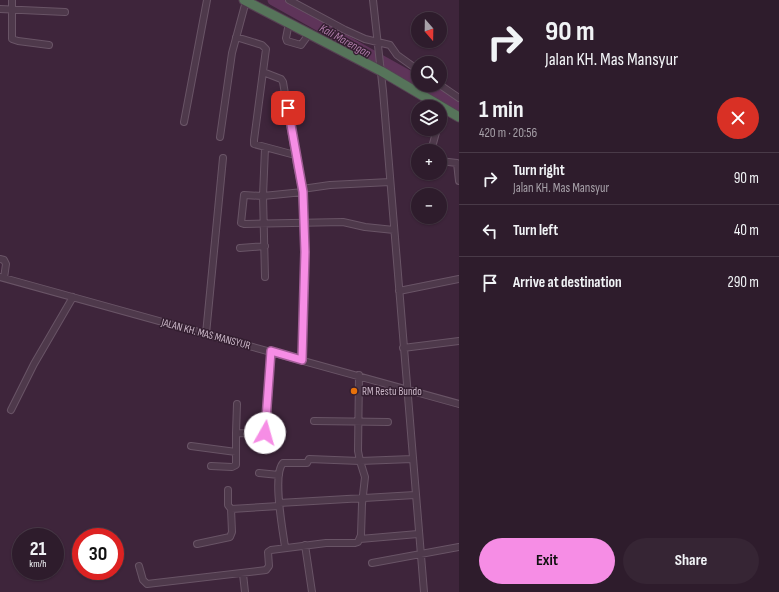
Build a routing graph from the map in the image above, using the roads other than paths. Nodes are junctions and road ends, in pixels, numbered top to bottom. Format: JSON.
{"nodes":[{"id":1,"x":12,"y":0,"type":"edge"},
{"id":2,"x":207,"y":0,"type":"edge"},
{"id":3,"x":245,"y":0,"type":"edge"},
{"id":4,"x":289,"y":0,"type":"edge"},
{"id":5,"x":373,"y":0,"type":"edge"},
{"id":6,"x":0,"y":9,"type":"edge"},
{"id":7,"x":12,"y":9,"type":"junction"},
{"id":8,"x":65,"y":12,"type":"dead end"},
{"id":9,"x":289,"y":23,"type":"junction"},
{"id":10,"x":309,"y":34,"type":"junction"},
{"id":11,"x":236,"y":37,"type":"junction"},
{"id":12,"x":379,"y":44,"type":"junction"},
{"id":13,"x":49,"y":45,"type":"dead end"},
{"id":14,"x":411,"y":65,"type":"edge"},
{"id":15,"x":380,"y":67,"type":"junction"},
{"id":16,"x":263,"y":72,"type":"junction"},
{"id":17,"x":447,"y":90,"type":"edge"},
{"id":18,"x":459,"y":98,"type":"edge"},
{"id":19,"x":432,"y":100,"type":"edge"},
{"id":20,"x":447,"y":109,"type":"edge"},
{"id":21,"x":459,"y":116,"type":"edge"},
{"id":22,"x":184,"y":122,"type":"dead end"},
{"id":23,"x":220,"y":137,"type":"dead end"},
{"id":24,"x":265,"y":148,"type":"junction"},
{"id":25,"x":296,"y":155,"type":"junction"},
{"id":26,"x":222,"y":158,"type":"dead end"},
{"id":27,"x":447,"y":162,"type":"edge"},
{"id":28,"x":459,"y":181,"type":"edge"},
{"id":29,"x":390,"y":182,"type":"junction"},
{"id":30,"x":303,"y":191,"type":"junction"},
{"id":31,"x":263,"y":196,"type":"junction"},
{"id":32,"x":304,"y":222,"type":"junction"},
{"id":33,"x":263,"y":223,"type":"junction"},
{"id":34,"x":394,"y":230,"type":"junction"},
{"id":35,"x":265,"y":246,"type":"junction"},
{"id":36,"x":240,"y":248,"type":"dead end"},
{"id":37,"x":0,"y":259,"type":"edge"},
{"id":38,"x":265,"y":276,"type":"dead end"},
{"id":39,"x":2,"y":278,"type":"edge"},
{"id":40,"x":459,"y":279,"type":"edge"},
{"id":41,"x":399,"y":291,"type":"junction"},
{"id":42,"x":73,"y":297,"type":"junction"},
{"id":43,"x":206,"y":334,"type":"junction"},
{"id":44,"x":459,"y":341,"type":"edge"},
{"id":45,"x":403,"y":348,"type":"junction"},
{"id":46,"x":271,"y":351,"type":"junction"},
{"id":47,"x":302,"y":360,"type":"junction"},
{"id":48,"x":359,"y":376,"type":"junction"},
{"id":49,"x":406,"y":388,"type":"junction"},
{"id":50,"x":237,"y":404,"type":"dead end"},
{"id":51,"x":459,"y":404,"type":"edge"},
{"id":52,"x":11,"y":410,"type":"dead end"},
{"id":53,"x":314,"y":421,"type":"dead end"},
{"id":54,"x":358,"y":422,"type":"junction"},
{"id":55,"x":388,"y":422,"type":"dead end"},
{"id":56,"x":236,"y":433,"type":"junction"},
{"id":57,"x":191,"y":446,"type":"dead end"},
{"id":58,"x":236,"y":452,"type":"junction"},
{"id":59,"x":412,"y":459,"type":"junction"},
{"id":60,"x":360,"y":461,"type":"junction"},
{"id":61,"x":211,"y":466,"type":"dead end"},
{"id":62,"x":259,"y":473,"type":"dead end"},
{"id":63,"x":279,"y":475,"type":"junction"},
{"id":64,"x":228,"y":490,"type":"dead end"},
{"id":65,"x":415,"y":495,"type":"junction"},
{"id":66,"x":363,"y":498,"type":"junction"},
{"id":67,"x":279,"y":504,"type":"junction"},
{"id":68,"x":231,"y":509,"type":"junction"},
{"id":69,"x":418,"y":534,"type":"junction"},
{"id":70,"x":360,"y":539,"type":"junction"},
{"id":71,"x":197,"y":544,"type":"dead end"},
{"id":72,"x":305,"y":545,"type":"junction"},
{"id":73,"x":459,"y":547,"type":"edge"},
{"id":74,"x":285,"y":548,"type":"junction"},
{"id":75,"x":421,"y":554,"type":"junction"},
{"id":76,"x":372,"y":562,"type":"dead end"},
{"id":77,"x":139,"y":566,"type":"dead end"},
{"id":78,"x":243,"y":574,"type":"junction"},
{"id":79,"x":245,"y":592,"type":"edge"},
{"id":80,"x":312,"y":592,"type":"edge"},
{"id":81,"x":424,"y":592,"type":"edge"}],
"edges":[{"from":1,"to":7,"type":"street"},
{"from":2,"to":22,"type":"street"},
{"from":3,"to":9,"type":"highway"},
{"from":3,"to":11,"type":"street"},
{"from":4,"to":12,"type":"street"},
{"from":5,"to":12,"type":"street"},
{"from":6,"to":7,"type":"street"},
{"from":7,"to":8,"type":"street"},
{"from":7,"to":13,"type":"street"},
{"from":9,"to":10,"type":"highway"},
{"from":9,"to":10,"type":"street"},
{"from":10,"to":15,"type":"highway"},
{"from":11,"to":16,"type":"street"},
{"from":11,"to":23,"type":"street"},
{"from":12,"to":14,"type":"street"},
{"from":12,"to":15,"type":"street"},
{"from":15,"to":19,"type":"highway"},
{"from":15,"to":29,"type":"street"},
{"from":16,"to":24,"type":"street"},
{"from":16,"to":25,"type":"street"},
{"from":17,"to":18,"type":"street"},
{"from":20,"to":21,"type":"highway"},
{"from":24,"to":25,"type":"street"},
{"from":24,"to":31,"type":"street"},
{"from":25,"to":30,"type":"street"},
{"from":26,"to":43,"type":"street"},
{"from":27,"to":28,"type":"street"},
{"from":29,"to":30,"type":"street"},
{"from":29,"to":34,"type":"street"},
{"from":30,"to":31,"type":"street"},
{"from":30,"to":32,"type":"street"},
{"from":31,"to":33,"type":"street"},
{"from":31,"to":33,"type":"street"},
{"from":32,"to":33,"type":"street"},
{"from":32,"to":34,"type":"street"},
{"from":32,"to":47,"type":"street"},
{"from":33,"to":35,"type":"street"},
{"from":34,"to":41,"type":"street"},
{"from":35,"to":36,"type":"street"},
{"from":35,"to":38,"type":"street"},
{"from":37,"to":39,"type":"street"},
{"from":39,"to":42,"type":"street","name":"JALAN KH. MAS MANSYUR"},
{"from":40,"to":41,"type":"street"},
{"from":41,"to":45,"type":"street"},
{"from":42,"to":43,"type":"street","name":"JALAN KH. MAS MANSYUR"},
{"from":42,"to":52,"type":"street"},
{"from":43,"to":46,"type":"street","name":"JALAN KH. MAS MANSYUR"},
{"from":44,"to":45,"type":"street"},
{"from":45,"to":49,"type":"street"},
{"from":46,"to":47,"type":"street","name":"JALAN KH. MAS MANSYUR"},
{"from":46,"to":56,"type":"street"},
{"from":47,"to":48,"type":"street","name":"JALAN KH. MAS MANSYUR"},
{"from":48,"to":49,"type":"street","name":"JALAN KH. MAS MANSYUR"},
{"from":48,"to":54,"type":"street"},
{"from":49,"to":51,"type":"street","name":"JALAN KH. MAS MANSYUR"},
{"from":49,"to":59,"type":"street"},
{"from":50,"to":56,"type":"street"},
{"from":53,"to":54,"type":"street"},
{"from":54,"to":55,"type":"street"},
{"from":54,"to":60,"type":"street"},
{"from":56,"to":58,"type":"street"},
{"from":57,"to":58,"type":"street"},
{"from":58,"to":61,"type":"street"},
{"from":59,"to":60,"type":"street"},
{"from":59,"to":65,"type":"street"},
{"from":60,"to":63,"type":"street"},
{"from":60,"to":66,"type":"street"},
{"from":62,"to":63,"type":"street"},
{"from":63,"to":67,"type":"street"},
{"from":64,"to":68,"type":"street"},
{"from":65,"to":66,"type":"street"},
{"from":65,"to":69,"type":"street"},
{"from":66,"to":67,"type":"street"},
{"from":66,"to":70,"type":"street"},
{"from":67,"to":68,"type":"street"},
{"from":67,"to":74,"type":"street"},
{"from":68,"to":71,"type":"street"},
{"from":69,"to":70,"type":"street"},
{"from":69,"to":75,"type":"street"},
{"from":70,"to":72,"type":"street"},
{"from":72,"to":74,"type":"street"},
{"from":72,"to":80,"type":"street"},
{"from":73,"to":75,"type":"street"},
{"from":74,"to":78,"type":"street"},
{"from":75,"to":76,"type":"street"},
{"from":75,"to":81,"type":"street"},
{"from":77,"to":78,"type":"street"},
{"from":78,"to":79,"type":"street"}]}
